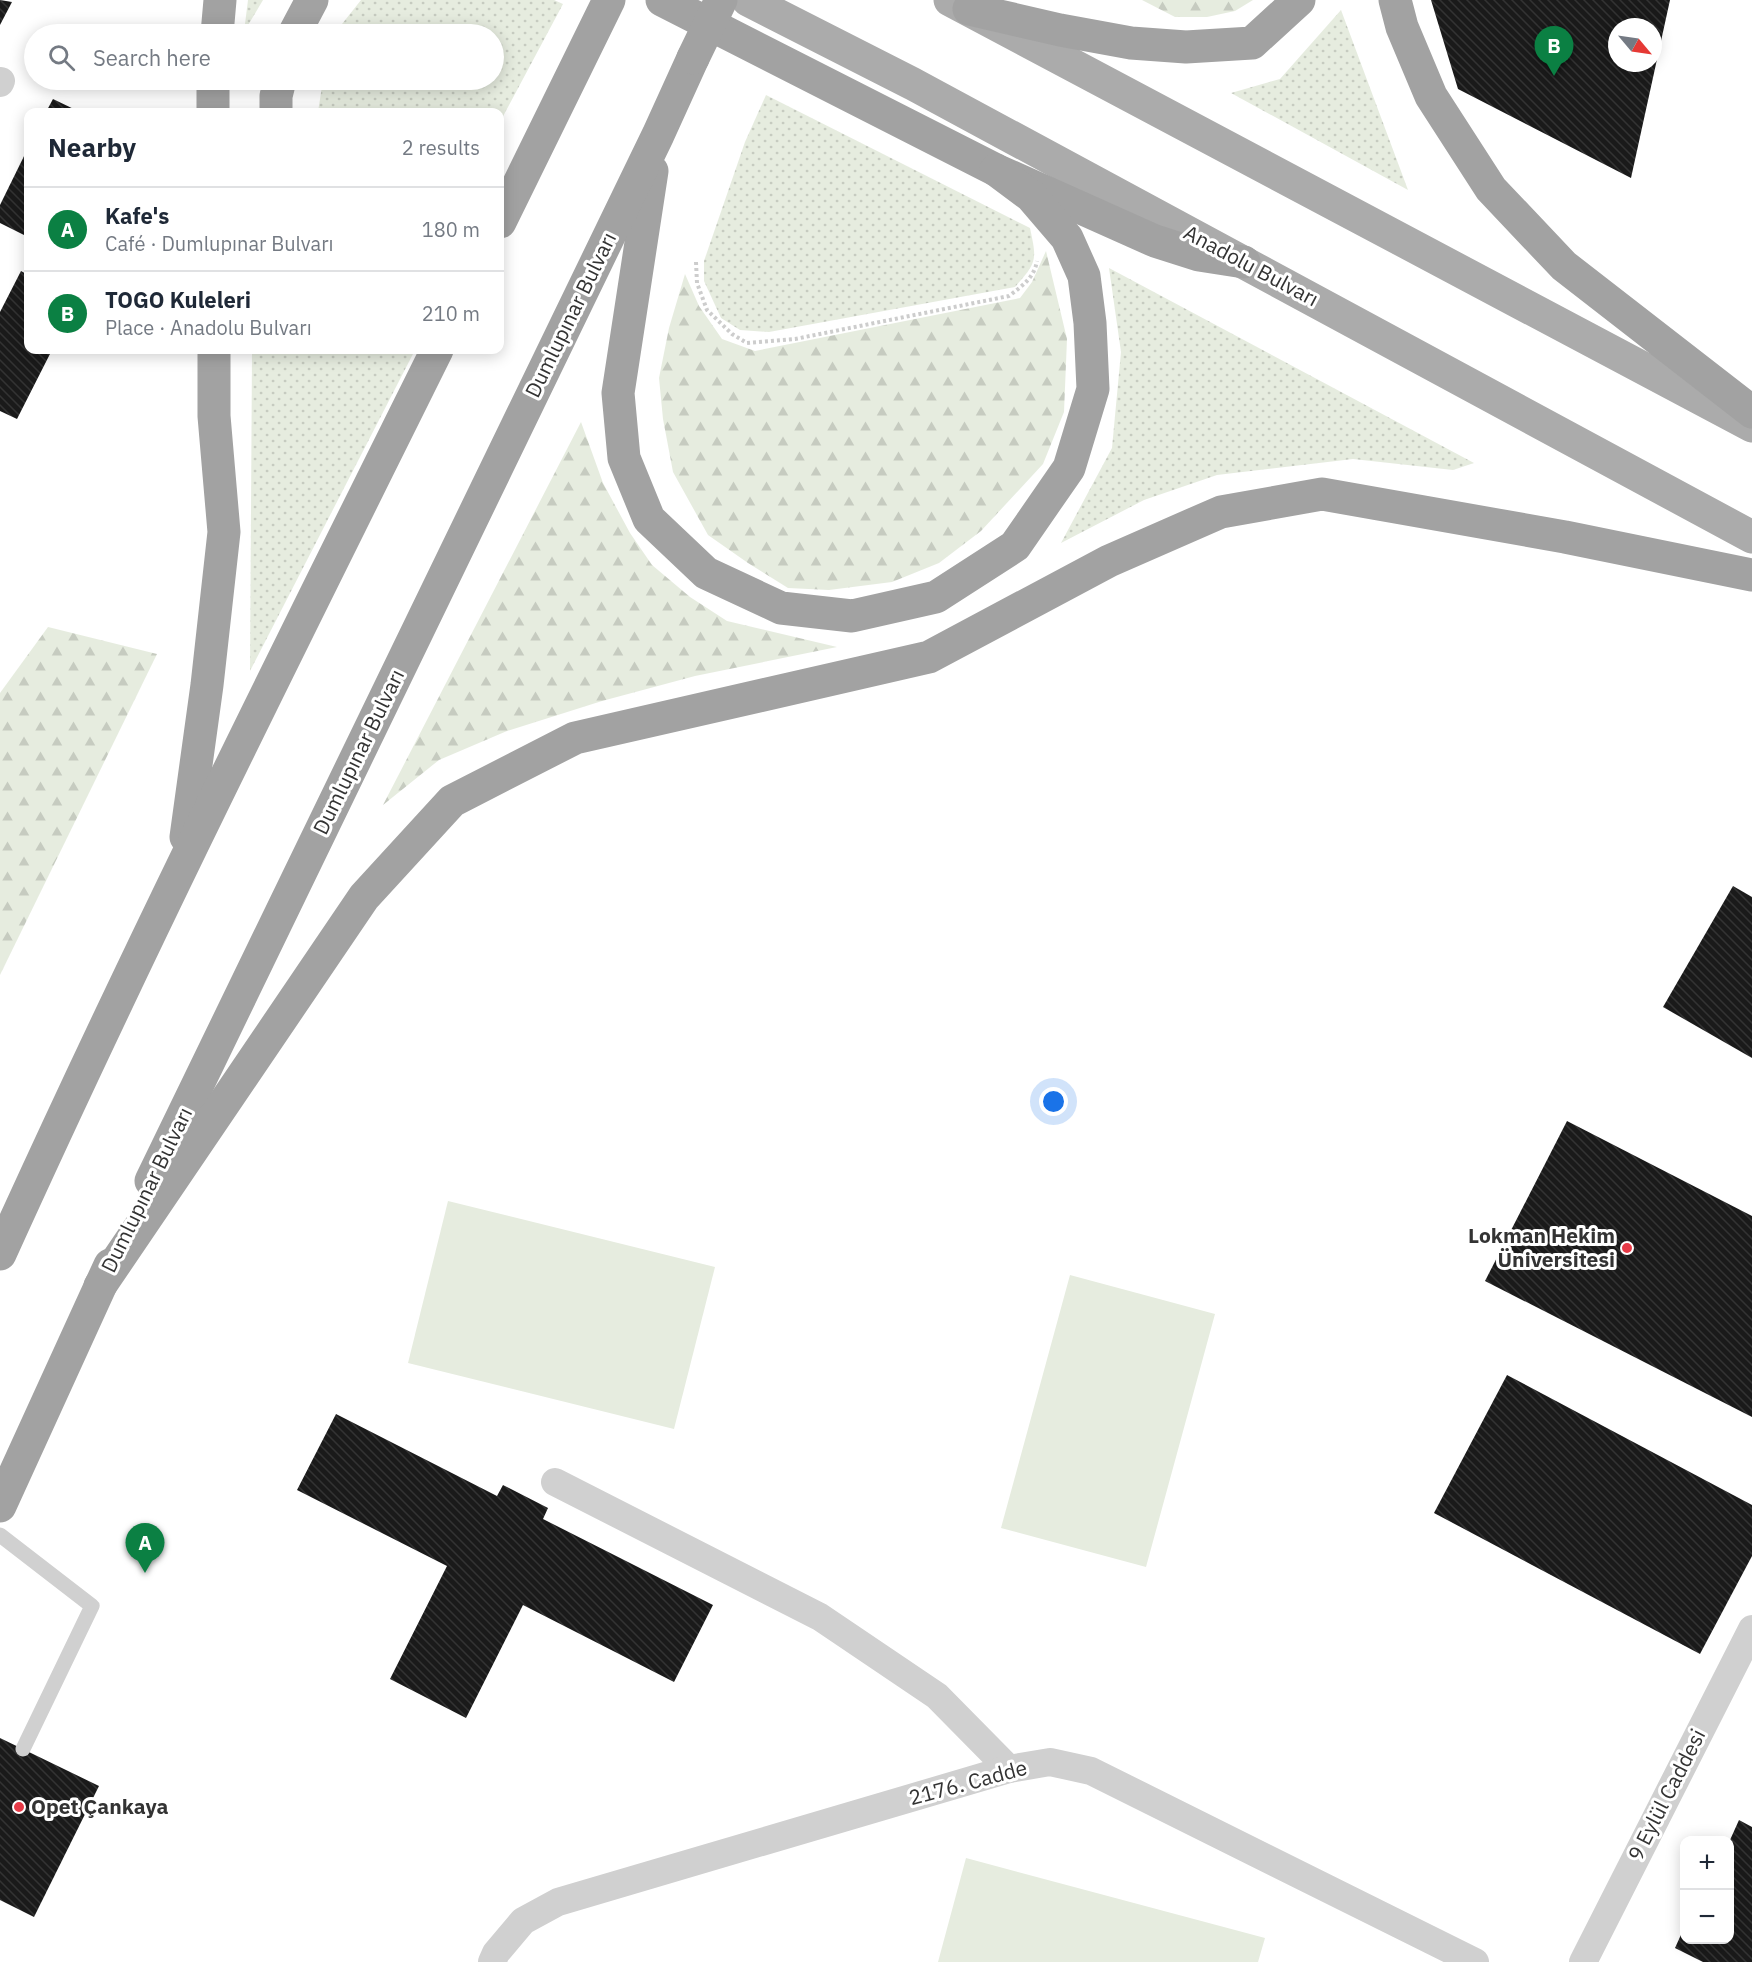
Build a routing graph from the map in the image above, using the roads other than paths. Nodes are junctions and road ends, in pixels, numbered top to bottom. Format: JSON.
{"nodes":[{"id":1,"x":220,"y":0,"type":"edge"},
{"id":2,"x":312,"y":0,"type":"edge"},
{"id":3,"x":662,"y":0,"type":"edge"},
{"id":4,"x":721,"y":0,"type":"edge"},
{"id":5,"x":748,"y":0,"type":"edge"},
{"id":6,"x":1299,"y":0,"type":"edge"},
{"id":7,"x":1395,"y":0,"type":"edge"},
{"id":8,"x":959,"y":5,"type":"edge"},
{"id":9,"x":605,"y":8,"type":"edge"},
{"id":10,"x":218,"y":24,"type":"edge"},
{"id":11,"x":299,"y":24,"type":"edge"},
{"id":12,"x":213,"y":90,"type":"edge"},
{"id":13,"x":277,"y":90,"type":"edge"},
{"id":14,"x":213,"y":108,"type":"edge"},
{"id":15,"x":276,"y":108,"type":"edge"},
{"id":16,"x":658,"y":135,"type":"junction"},
{"id":17,"x":534,"y":152,"type":"junction"},
{"id":18,"x":996,"y":170,"type":"junction"},
{"id":19,"x":504,"y":174,"type":"edge"},
{"id":20,"x":504,"y":214,"type":"edge"},
{"id":21,"x":1244,"y":262,"type":"junction"},
{"id":22,"x":214,"y":354,"type":"edge"},
{"id":23,"x":435,"y":354,"type":"edge"},
{"id":24,"x":1752,"y":412,"type":"edge"},
{"id":25,"x":1752,"y":426,"type":"edge"},
{"id":26,"x":1752,"y":537,"type":"edge"},
{"id":27,"x":1752,"y":575,"type":"edge"},
{"id":28,"x":182,"y":864,"type":"junction"},
{"id":29,"x":0,"y":1254,"type":"edge"},
{"id":30,"x":100,"y":1286,"type":"junction"},
{"id":31,"x":555,"y":1482,"type":"dead end"},
{"id":32,"x":0,"y":1506,"type":"edge"},
{"id":33,"x":0,"y":1535,"type":"edge"},
{"id":34,"x":1752,"y":1629,"type":"edge"},
{"id":35,"x":23,"y":1749,"type":"dead end"},
{"id":36,"x":1009,"y":1769,"type":"junction"},
{"id":37,"x":492,"y":1962,"type":"edge"},
{"id":38,"x":1475,"y":1962,"type":"edge"},
{"id":39,"x":1583,"y":1962,"type":"edge"}],
"edges":[{"from":1,"to":10,"type":"highway"},
{"from":2,"to":11,"type":"highway"},
{"from":3,"to":18,"type":"highway"},
{"from":4,"to":16,"type":"highway","name":"Dumlupınar Bulvarı","bridge":true},
{"from":5,"to":21,"type":"main road","name":"Anadolu Bulvarı"},
{"from":6,"to":8,"type":"highway"},
{"from":7,"to":24,"type":"highway"},
{"from":8,"to":25,"type":"main road"},
{"from":9,"to":17,"type":"highway"},
{"from":12,"to":14,"type":"highway"},
{"from":13,"to":15,"type":"highway"},
{"from":16,"to":18,"type":"highway"},
{"from":16,"to":30,"type":"highway","name":"Dumlupınar Bulvarı"},
{"from":17,"to":19,"type":"highway"},
{"from":17,"to":20,"type":"highway"},
{"from":18,"to":21,"type":"highway"},
{"from":21,"to":26,"type":"main road","name":"Anadolu Bulvarı"},
{"from":22,"to":28,"type":"highway"},
{"from":23,"to":28,"type":"highway"},
{"from":27,"to":30,"type":"highway"},
{"from":28,"to":29,"type":"highway"},
{"from":30,"to":32,"type":"highway","name":"Dumlupınar Bulvarı"},
{"from":31,"to":36,"type":"street"},
{"from":33,"to":35,"type":"lane"},
{"from":34,"to":39,"type":"street","name":"9 Eylül Caddesi"},
{"from":36,"to":37,"type":"street","name":"2176. Cadde"},
{"from":36,"to":38,"type":"street","name":"2176. Cadde"}]}
